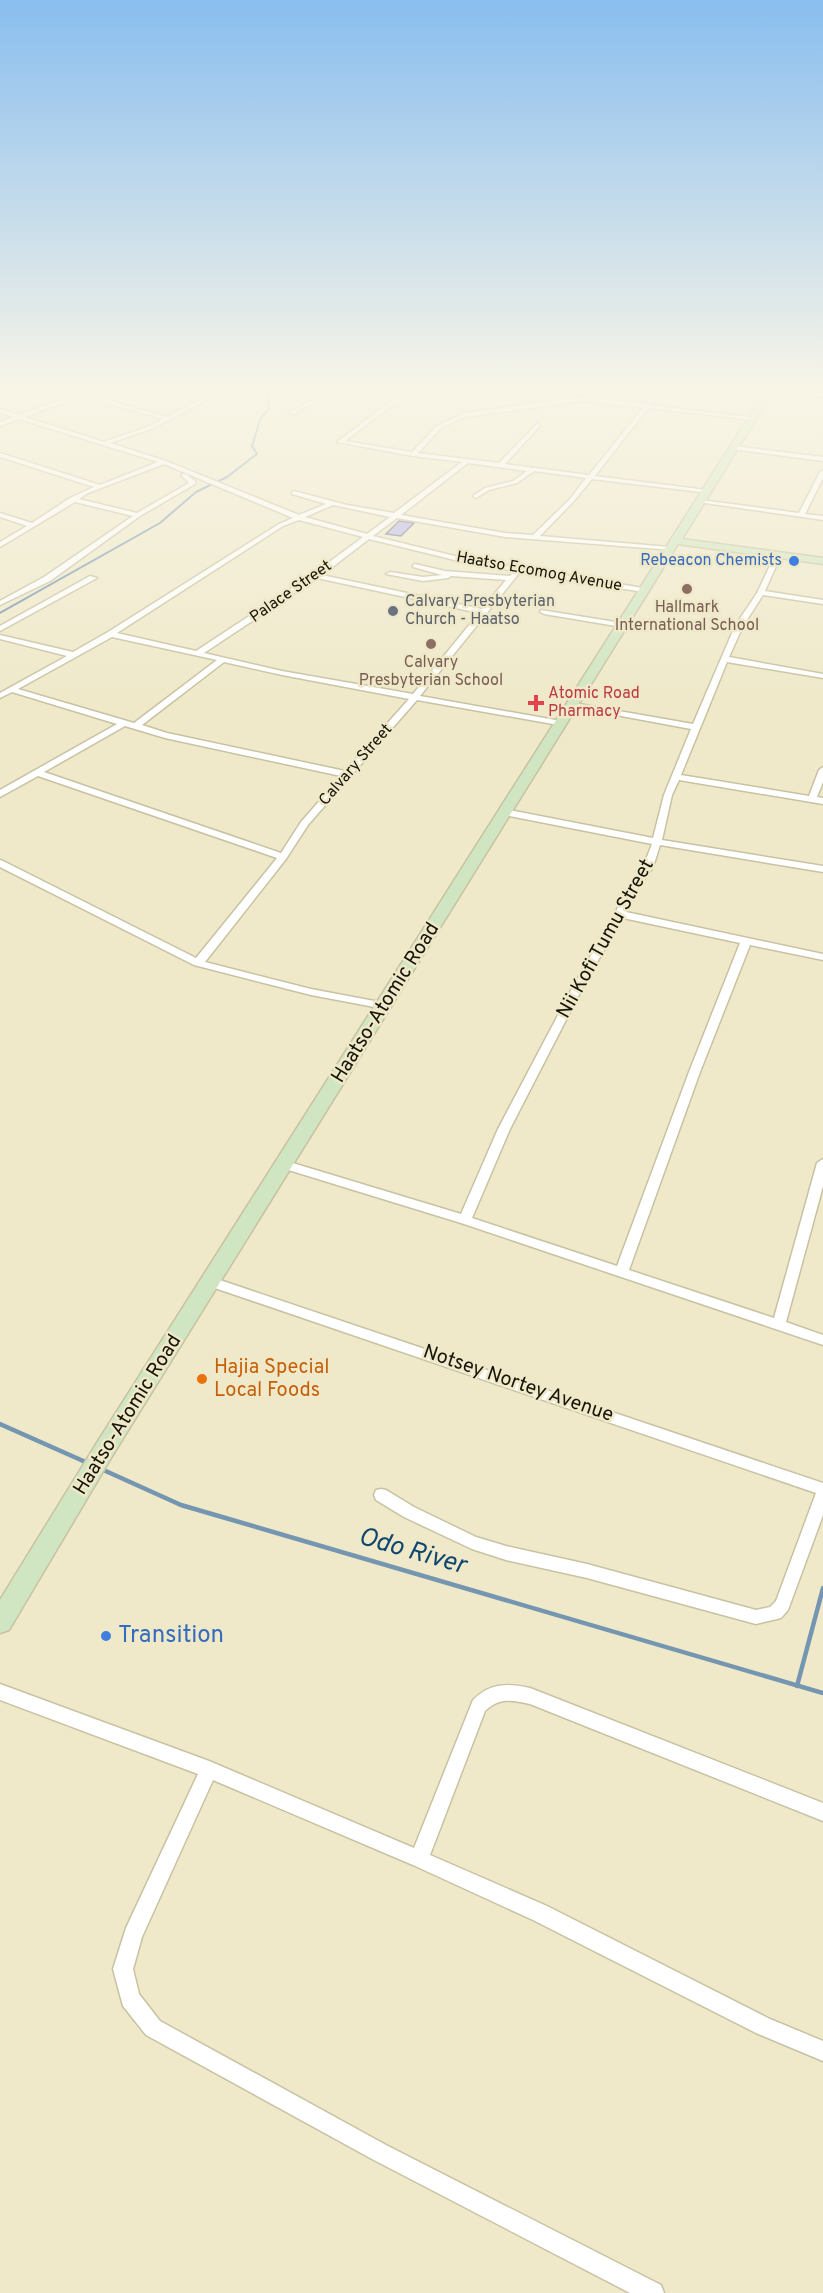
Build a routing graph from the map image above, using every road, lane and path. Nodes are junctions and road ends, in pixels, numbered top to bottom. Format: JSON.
{"nodes":[{"id":1,"x":86,"y":492,"type":"edge"},
{"id":2,"x":178,"y":492,"type":"edge"},
{"id":3,"x":239,"y":492,"type":"edge"},
{"id":4,"x":428,"y":492,"type":"edge"},
{"id":5,"x":482,"y":492,"type":"edge"},
{"id":6,"x":578,"y":492,"type":"edge"},
{"id":7,"x":707,"y":492,"type":"edge"},
{"id":8,"x":813,"y":492,"type":"edge"},
{"id":9,"x":294,"y":493,"type":"dead end"},
{"id":10,"x":476,"y":496,"type":"dead end"},
{"id":11,"x":72,"y":499,"type":"junction"},
{"id":12,"x":701,"y":502,"type":"junction"},
{"id":13,"x":333,"y":503,"type":"junction"},
{"id":14,"x":0,"y":514,"type":"edge"},
{"id":15,"x":138,"y":515,"type":"junction"},
{"id":16,"x":801,"y":515,"type":"junction"},
{"id":17,"x":397,"y":516,"type":"junction"},
{"id":18,"x":297,"y":517,"type":"junction"},
{"id":19,"x":823,"y":518,"type":"edge"},
{"id":20,"x":32,"y":525,"type":"junction"},
{"id":21,"x":368,"y":538,"type":"junction"},
{"id":22,"x":534,"y":538,"type":"junction"},
{"id":23,"x":0,"y":545,"type":"edge"},
{"id":24,"x":673,"y":545,"type":"junction"},
{"id":25,"x":778,"y":555,"type":"junction"},
{"id":26,"x":823,"y":561,"type":"edge"},
{"id":27,"x":415,"y":566,"type":"dead end"},
{"id":28,"x":518,"y":570,"type":"junction"},
{"id":29,"x":390,"y":574,"type":"dead end"},
{"id":30,"x":461,"y":574,"type":"junction"},
{"id":31,"x":316,"y":576,"type":"junction"},
{"id":32,"x":93,"y":578,"type":"dead end"},
{"id":33,"x":511,"y":578,"type":"junction"},
{"id":34,"x":642,"y":590,"type":"junction"},
{"id":35,"x":761,"y":593,"type":"junction"},
{"id":36,"x":823,"y":602,"type":"edge"},
{"id":37,"x":1,"y":603,"type":"edge"},
{"id":38,"x":483,"y":611,"type":"junction"},
{"id":39,"x":544,"y":612,"type":"dead end"},
{"id":40,"x":622,"y":625,"type":"junction"},
{"id":41,"x":0,"y":629,"type":"edge"},
{"id":42,"x":111,"y":634,"type":"junction"},
{"id":43,"x":0,"y":637,"type":"edge"},
{"id":44,"x":197,"y":654,"type":"junction"},
{"id":45,"x":74,"y":655,"type":"junction"},
{"id":46,"x":724,"y":659,"type":"junction"},
{"id":47,"x":222,"y":660,"type":"junction"},
{"id":48,"x":823,"y":676,"type":"edge"},
{"id":49,"x":13,"y":690,"type":"junction"},
{"id":50,"x":0,"y":696,"type":"edge"},
{"id":51,"x":414,"y":698,"type":"junction"},
{"id":52,"x":573,"y":705,"type":"junction"},
{"id":53,"x":126,"y":722,"type":"junction"},
{"id":54,"x":561,"y":724,"type":"junction"},
{"id":55,"x":137,"y":725,"type":"junction"},
{"id":56,"x":696,"y":727,"type":"junction"},
{"id":57,"x":823,"y":770,"type":"edge"},
{"id":58,"x":37,"y":773,"type":"junction"},
{"id":59,"x":346,"y":774,"type":"junction"},
{"id":60,"x":675,"y":777,"type":"junction"},
{"id":61,"x":0,"y":794,"type":"edge"},
{"id":62,"x":812,"y":799,"type":"junction"},
{"id":63,"x":823,"y":801,"type":"edge"},
{"id":64,"x":504,"y":812,"type":"junction"},
{"id":65,"x":657,"y":842,"type":"junction"},
{"id":66,"x":283,"y":857,"type":"junction"},
{"id":67,"x":0,"y":863,"type":"edge"},
{"id":68,"x":823,"y":869,"type":"edge"},
{"id":69,"x":620,"y":914,"type":"junction"},
{"id":70,"x":747,"y":940,"type":"junction"},
{"id":71,"x":823,"y":957,"type":"edge"},
{"id":72,"x":198,"y":963,"type":"junction"},
{"id":73,"x":385,"y":1006,"type":"junction"},
{"id":74,"x":823,"y":1163,"type":"edge"},
{"id":75,"x":286,"y":1165,"type":"junction"},
{"id":76,"x":465,"y":1220,"type":"junction"},
{"id":77,"x":621,"y":1273,"type":"junction"},
{"id":78,"x":211,"y":1282,"type":"junction"},
{"id":79,"x":779,"y":1324,"type":"junction"},
{"id":80,"x":823,"y":1340,"type":"edge"},
{"id":81,"x":823,"y":1489,"type":"edge"},
{"id":82,"x":823,"y":1494,"type":"edge"},
{"id":83,"x":381,"y":1495,"type":"dead end"},
{"id":84,"x":0,"y":1622,"type":"edge"},
{"id":85,"x":0,"y":1692,"type":"edge"},
{"id":86,"x":209,"y":1770,"type":"junction"},
{"id":87,"x":823,"y":1812,"type":"edge"},
{"id":88,"x":419,"y":1859,"type":"junction"},
{"id":89,"x":823,"y":2051,"type":"edge"},
{"id":90,"x":653,"y":2293,"type":"edge"}],
"edges":[{"from":1,"to":11,"type":"street"},
{"from":2,"to":15,"type":"street"},
{"from":3,"to":18,"type":"street","name":"Haatso Ecomog Avenue"},
{"from":4,"to":17,"type":"street","name":"Palace Street"},
{"from":5,"to":10,"type":"street"},
{"from":6,"to":22,"type":"street"},
{"from":7,"to":12,"type":"main road","name":"Haatso-Atomic Road"},
{"from":8,"to":16,"type":"street"},
{"from":9,"to":13,"type":"street"},
{"from":11,"to":15,"type":"street"},
{"from":11,"to":20,"type":"street"},
{"from":12,"to":16,"type":"street"},
{"from":12,"to":24,"type":"main road","name":"Haatso-Atomic Road"},
{"from":13,"to":17,"type":"street"},
{"from":13,"to":18,"type":"street"},
{"from":14,"to":20,"type":"street"},
{"from":15,"to":37,"type":"street"},
{"from":16,"to":19,"type":"street"},
{"from":17,"to":21,"type":"street","name":"Palace Street"},
{"from":17,"to":22,"type":"street"},
{"from":18,"to":21,"type":"street","name":"Haatso Ecomog Avenue"},
{"from":18,"to":42,"type":"street"},
{"from":20,"to":23,"type":"street"},
{"from":21,"to":28,"type":"street","name":"Haatso Ecomog Avenue"},
{"from":21,"to":31,"type":"street","name":"Palace Street"},
{"from":22,"to":24,"type":"street"},
{"from":24,"to":25,"type":"main road"},
{"from":24,"to":34,"type":"main road","name":"Haatso-Atomic Road"},
{"from":25,"to":26,"type":"main road"},
{"from":25,"to":35,"type":"street","name":"Nii Kofi Tumu Street"},
{"from":27,"to":30,"type":"street"},
{"from":28,"to":33,"type":"street","name":"Calvary Street"},
{"from":28,"to":34,"type":"street","name":"Haatso Ecomog Avenue"},
{"from":29,"to":30,"type":"street"},
{"from":30,"to":33,"type":"street"},
{"from":31,"to":38,"type":"street"},
{"from":31,"to":44,"type":"street","name":"Palace Street"},
{"from":32,"to":41,"type":"street"},
{"from":33,"to":38,"type":"street","name":"Calvary Street"},
{"from":34,"to":40,"type":"main road","name":"Haatso-Atomic Road"},
{"from":35,"to":36,"type":"street"},
{"from":35,"to":46,"type":"street","name":"Nii Kofi Tumu Street"},
{"from":38,"to":51,"type":"street","name":"Calvary Street"},
{"from":39,"to":40,"type":"street"},
{"from":40,"to":52,"type":"main road","name":"Haatso-Atomic Road"},
{"from":42,"to":44,"type":"street"},
{"from":42,"to":45,"type":"street"},
{"from":43,"to":45,"type":"street"},
{"from":44,"to":47,"type":"street"},
{"from":45,"to":49,"type":"street"},
{"from":46,"to":48,"type":"street"},
{"from":46,"to":56,"type":"street","name":"Nii Kofi Tumu Street"},
{"from":47,"to":51,"type":"street"},
{"from":47,"to":55,"type":"street"},
{"from":49,"to":50,"type":"street"},
{"from":49,"to":53,"type":"street"},
{"from":51,"to":54,"type":"street"},
{"from":51,"to":59,"type":"street","name":"Calvary Street"},
{"from":52,"to":54,"type":"main road","name":"Haatso-Atomic Road"},
{"from":52,"to":56,"type":"street"},
{"from":53,"to":55,"type":"street"},
{"from":53,"to":58,"type":"street"},
{"from":54,"to":64,"type":"main road","name":"Haatso-Atomic Road"},
{"from":55,"to":59,"type":"street"},
{"from":56,"to":60,"type":"street","name":"Nii Kofi Tumu Street"},
{"from":57,"to":62,"type":"street"},
{"from":58,"to":61,"type":"street"},
{"from":58,"to":66,"type":"street"},
{"from":59,"to":66,"type":"street","name":"Calvary Street"},
{"from":60,"to":62,"type":"street"},
{"from":60,"to":65,"type":"street","name":"Nii Kofi Tumu Street"},
{"from":62,"to":63,"type":"street"},
{"from":64,"to":65,"type":"street"},
{"from":64,"to":73,"type":"main road","name":"Haatso-Atomic Road"},
{"from":65,"to":68,"type":"street"},
{"from":65,"to":69,"type":"street","name":"Nii Kofi Tumu Street"},
{"from":66,"to":72,"type":"street","name":"Calvary Street"},
{"from":67,"to":72,"type":"street"},
{"from":69,"to":70,"type":"street"},
{"from":69,"to":76,"type":"street","name":"Nii Kofi Tumu Street"},
{"from":70,"to":71,"type":"street"},
{"from":70,"to":77,"type":"street"},
{"from":72,"to":73,"type":"street"},
{"from":73,"to":75,"type":"main road","name":"Haatso-Atomic Road"},
{"from":74,"to":79,"type":"street"},
{"from":75,"to":76,"type":"street"},
{"from":75,"to":78,"type":"main road","name":"Haatso-Atomic Road"},
{"from":76,"to":77,"type":"street"},
{"from":77,"to":79,"type":"street"},
{"from":78,"to":81,"type":"street","name":"Notsey Nortey Avenue"},
{"from":78,"to":84,"type":"main road","name":"Haatso-Atomic Road"},
{"from":79,"to":80,"type":"street"},
{"from":82,"to":83,"type":"street"},
{"from":85,"to":86,"type":"street"},
{"from":86,"to":88,"type":"street"},
{"from":86,"to":90,"type":"street"},
{"from":87,"to":88,"type":"street"},
{"from":88,"to":89,"type":"street"}]}
